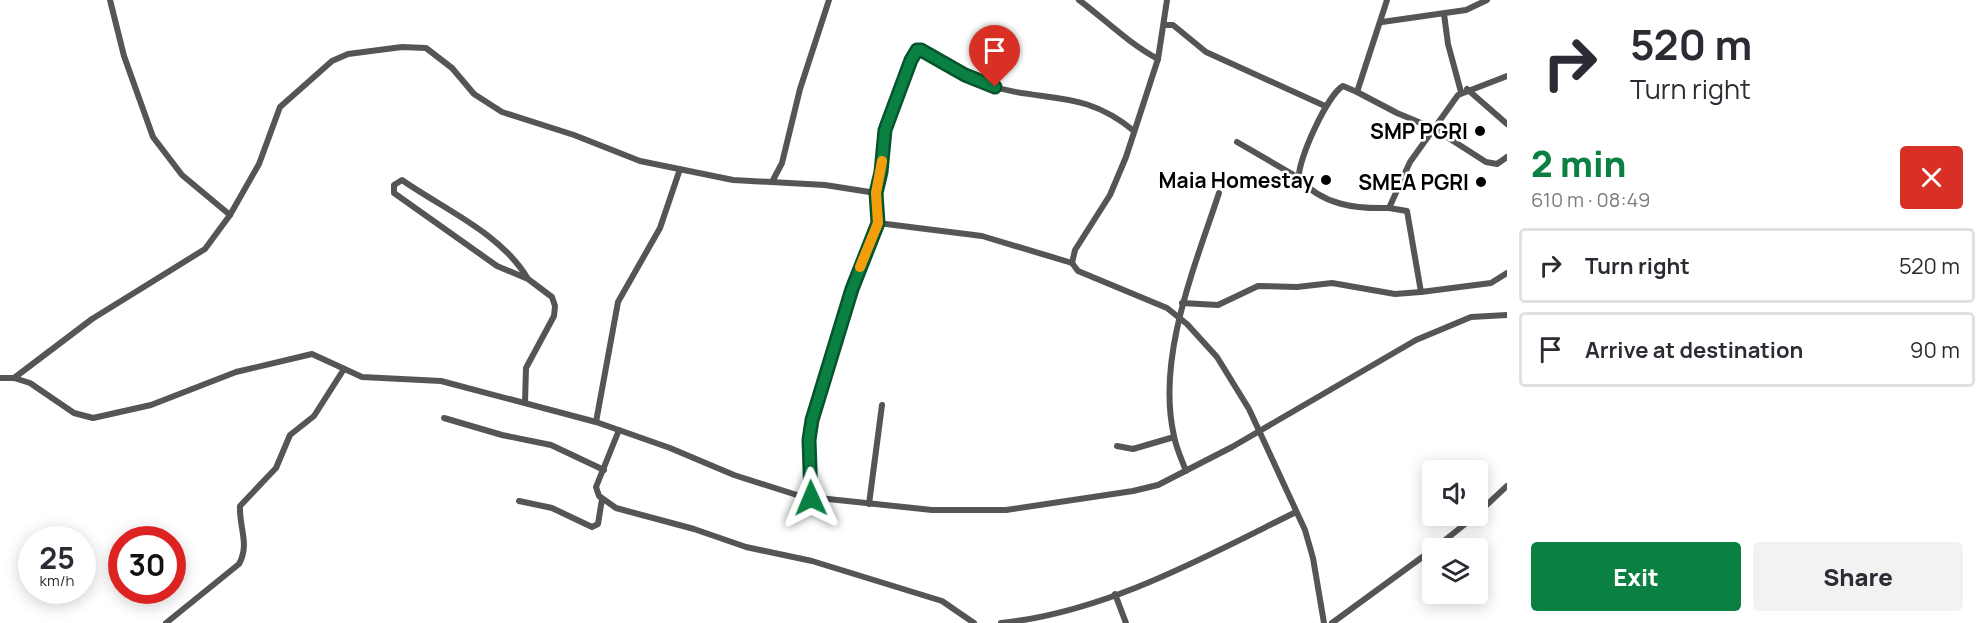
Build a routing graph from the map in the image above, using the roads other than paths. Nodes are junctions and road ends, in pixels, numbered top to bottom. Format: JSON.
{"nodes":[{"id":1,"x":110,"y":0,"type":"edge"},
{"id":2,"x":829,"y":0,"type":"edge"},
{"id":3,"x":1079,"y":0,"type":"edge"},
{"id":4,"x":1167,"y":0,"type":"edge"},
{"id":5,"x":1387,"y":0,"type":"edge"},
{"id":6,"x":1487,"y":0,"type":"edge"},
{"id":7,"x":1444,"y":14,"type":"junction"},
{"id":8,"x":1382,"y":22,"type":"junction"},
{"id":9,"x":1164,"y":25,"type":"junction"},
{"id":10,"x":1158,"y":58,"type":"junction"},
{"id":11,"x":1507,"y":76,"type":"edge"},
{"id":12,"x":1464,"y":91,"type":"junction"},
{"id":13,"x":1357,"y":92,"type":"junction"},
{"id":14,"x":1325,"y":106,"type":"junction"},
{"id":15,"x":1507,"y":124,"type":"edge"},
{"id":16,"x":1433,"y":128,"type":"junction"},
{"id":17,"x":1134,"y":131,"type":"junction"},
{"id":18,"x":1237,"y":142,"type":"dead end"},
{"id":19,"x":1507,"y":157,"type":"edge"},
{"id":20,"x":680,"y":169,"type":"junction"},
{"id":21,"x":1299,"y":178,"type":"junction"},
{"id":22,"x":772,"y":182,"type":"junction"},
{"id":23,"x":876,"y":193,"type":"junction"},
{"id":24,"x":1219,"y":193,"type":"dead end"},
{"id":25,"x":1389,"y":208,"type":"junction"},
{"id":26,"x":230,"y":215,"type":"junction"},
{"id":27,"x":878,"y":223,"type":"junction"},
{"id":28,"x":1072,"y":263,"type":"junction"},
{"id":29,"x":1507,"y":273,"type":"edge"},
{"id":30,"x":528,"y":279,"type":"junction"},
{"id":31,"x":1420,"y":292,"type":"junction"},
{"id":32,"x":1182,"y":303,"type":"junction"},
{"id":33,"x":1507,"y":315,"type":"edge"},
{"id":34,"x":1179,"y":316,"type":"junction"},
{"id":35,"x":344,"y":369,"type":"junction"},
{"id":36,"x":0,"y":378,"type":"edge"},
{"id":37,"x":14,"y":378,"type":"junction"},
{"id":38,"x":525,"y":403,"type":"junction"},
{"id":39,"x":882,"y":405,"type":"dead end"},
{"id":40,"x":444,"y":418,"type":"dead end"},
{"id":41,"x":596,"y":422,"type":"junction"},
{"id":42,"x":619,"y":430,"type":"junction"},
{"id":43,"x":1259,"y":432,"type":"junction"},
{"id":44,"x":1174,"y":437,"type":"junction"},
{"id":45,"x":1117,"y":446,"type":"dead end"},
{"id":46,"x":604,"y":470,"type":"junction"},
{"id":47,"x":1186,"y":471,"type":"junction"},
{"id":48,"x":1507,"y":486,"type":"edge"},
{"id":49,"x":811,"y":498,"type":"junction"},
{"id":50,"x":603,"y":499,"type":"junction"},
{"id":51,"x":519,"y":501,"type":"dead end"},
{"id":52,"x":869,"y":504,"type":"junction"},
{"id":53,"x":1488,"y":504,"type":"edge"},
{"id":54,"x":1296,"y":512,"type":"junction"},
{"id":55,"x":1462,"y":526,"type":"edge"},
{"id":56,"x":1448,"y":538,"type":"edge"},
{"id":57,"x":1422,"y":558,"type":"edge"},
{"id":58,"x":1115,"y":594,"type":"junction"},
{"id":59,"x":166,"y":623,"type":"edge"},
{"id":60,"x":974,"y":623,"type":"edge"},
{"id":61,"x":1001,"y":623,"type":"edge"},
{"id":62,"x":1126,"y":623,"type":"edge"},
{"id":63,"x":1324,"y":623,"type":"edge"},
{"id":64,"x":1332,"y":623,"type":"edge"}],
"edges":[{"from":1,"to":26,"type":"street"},
{"from":2,"to":22,"type":"street"},
{"from":3,"to":10,"type":"street"},
{"from":4,"to":9,"type":"street"},
{"from":5,"to":8,"type":"street"},
{"from":6,"to":7,"type":"street"},
{"from":7,"to":8,"type":"street"},
{"from":7,"to":12,"type":"street"},
{"from":8,"to":13,"type":"street"},
{"from":9,"to":10,"type":"street"},
{"from":9,"to":14,"type":"street"},
{"from":10,"to":17,"type":"street"},
{"from":11,"to":12,"type":"street"},
{"from":12,"to":15,"type":"street"},
{"from":12,"to":16,"type":"street"},
{"from":13,"to":14,"type":"street"},
{"from":13,"to":16,"type":"street"},
{"from":14,"to":21,"type":"street"},
{"from":16,"to":19,"type":"street"},
{"from":16,"to":25,"type":"street"},
{"from":17,"to":23,"type":"street"},
{"from":17,"to":28,"type":"street"},
{"from":18,"to":21,"type":"street"},
{"from":20,"to":22,"type":"street"},
{"from":20,"to":26,"type":"street"},
{"from":20,"to":41,"type":"street"},
{"from":21,"to":25,"type":"street"},
{"from":22,"to":23,"type":"street"},
{"from":23,"to":27,"type":"street"},
{"from":24,"to":32,"type":"street"},
{"from":25,"to":31,"type":"street"},
{"from":26,"to":37,"type":"street"},
{"from":27,"to":28,"type":"street"},
{"from":27,"to":49,"type":"street"},
{"from":28,"to":34,"type":"street"},
{"from":29,"to":31,"type":"street"},
{"from":30,"to":30,"type":"street"},
{"from":30,"to":38,"type":"street"},
{"from":31,"to":32,"type":"street"},
{"from":32,"to":34,"type":"street"},
{"from":33,"to":43,"type":"street"},
{"from":34,"to":43,"type":"street"},
{"from":34,"to":44,"type":"street"},
{"from":35,"to":37,"type":"street"},
{"from":35,"to":38,"type":"street"},
{"from":35,"to":59,"type":"street"},
{"from":36,"to":37,"type":"street"},
{"from":38,"to":41,"type":"street"},
{"from":39,"to":52,"type":"street"},
{"from":40,"to":46,"type":"street"},
{"from":41,"to":42,"type":"street"},
{"from":42,"to":46,"type":"street"},
{"from":42,"to":49,"type":"street"},
{"from":43,"to":47,"type":"street"},
{"from":43,"to":54,"type":"street"},
{"from":44,"to":45,"type":"street"},
{"from":44,"to":47,"type":"street"},
{"from":46,"to":50,"type":"street"},
{"from":47,"to":52,"type":"street"},
{"from":48,"to":53,"type":"street"},
{"from":49,"to":52,"type":"street"},
{"from":50,"to":51,"type":"street"},
{"from":50,"to":60,"type":"street"},
{"from":54,"to":58,"type":"street"},
{"from":54,"to":63,"type":"street"},
{"from":55,"to":56,"type":"street"},
{"from":57,"to":64,"type":"street"},
{"from":58,"to":61,"type":"street"},
{"from":58,"to":62,"type":"street"}]}
